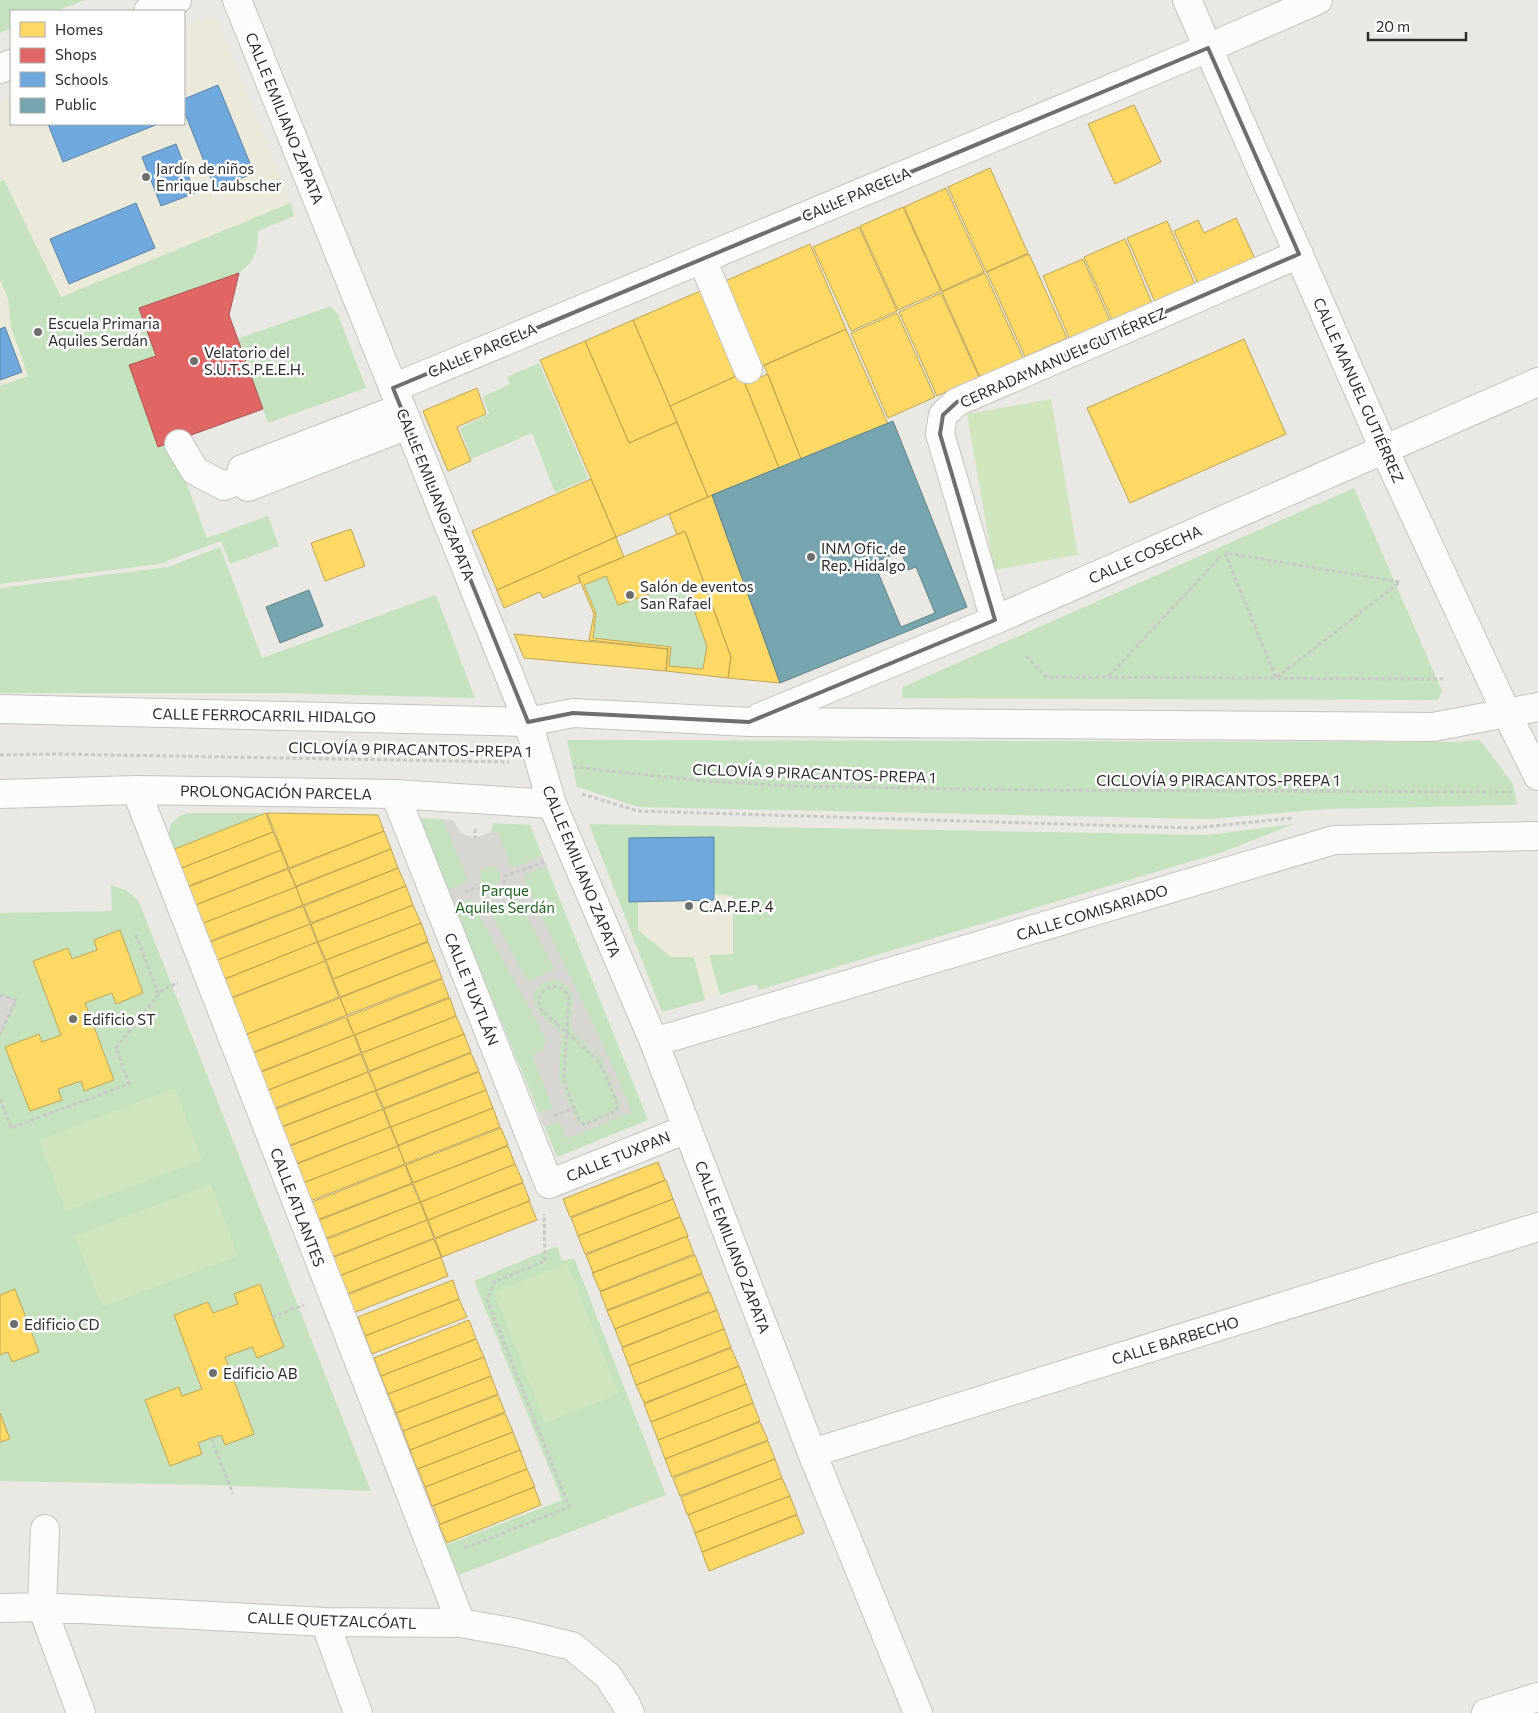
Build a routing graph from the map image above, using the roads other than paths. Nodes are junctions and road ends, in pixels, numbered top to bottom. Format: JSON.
{"nodes":[{"id":1,"x":177,"y":0,"type":"edge"},
{"id":2,"x":237,"y":0,"type":"edge"},
{"id":3,"x":1187,"y":0,"type":"edge"},
{"id":4,"x":1318,"y":0,"type":"edge"},
{"id":5,"x":151,"y":10,"type":"edge"},
{"id":6,"x":1208,"y":48,"type":"junction"},
{"id":7,"x":1299,"y":254,"type":"junction"},
{"id":8,"x":702,"y":259,"type":"junction"},
{"id":9,"x":748,"y":369,"type":"dead end"},
{"id":10,"x":1538,"y":382,"type":"edge"},
{"id":11,"x":401,"y":407,"type":"junction"},
{"id":12,"x":179,"y":444,"type":"dead end"},
{"id":13,"x":1384,"y":449,"type":"junction"},
{"id":14,"x":995,"y":620,"type":"junction"},
{"id":15,"x":1538,"y":707,"type":"edge"},
{"id":16,"x":0,"y":709,"type":"edge"},
{"id":17,"x":1506,"y":712,"type":"junction"},
{"id":18,"x":528,"y":722,"type":"junction"},
{"id":19,"x":749,"y":722,"type":"junction"},
{"id":20,"x":546,"y":784,"type":"junction"},
{"id":21,"x":1528,"y":784,"type":"edge"},
{"id":22,"x":136,"y":790,"type":"junction"},
{"id":23,"x":0,"y":794,"type":"edge"},
{"id":24,"x":395,"y":794,"type":"junction"},
{"id":25,"x":1538,"y":836,"type":"edge"},
{"id":26,"x":654,"y":1042,"type":"junction"},
{"id":27,"x":687,"y":1129,"type":"junction"},
{"id":28,"x":549,"y":1184,"type":"joint"},
{"id":29,"x":1538,"y":1227,"type":"edge"},
{"id":30,"x":812,"y":1453,"type":"junction"},
{"id":31,"x":45,"y":1529,"type":"dead end"},
{"id":32,"x":0,"y":1608,"type":"edge"},
{"id":33,"x":42,"y":1608,"type":"junction"},
{"id":34,"x":326,"y":1622,"type":"junction"},
{"id":35,"x":461,"y":1623,"type":"junction"},
{"id":36,"x":1538,"y":1696,"type":"edge"},
{"id":37,"x":81,"y":1713,"type":"edge"},
{"id":38,"x":358,"y":1713,"type":"edge"},
{"id":39,"x":630,"y":1713,"type":"edge"},
{"id":40,"x":918,"y":1713,"type":"edge"},
{"id":41,"x":1486,"y":1713,"type":"edge"}],
"edges":[{"from":1,"to":5,"type":"street"},
{"from":2,"to":11,"type":"street","name":"CALLE EMILIANO ZAPATA"},
{"from":3,"to":6,"type":"street","name":"CALLE MANUEL GUTIÉRREZ"},
{"from":4,"to":6,"type":"street","name":"CALLE PARCELA"},
{"from":6,"to":7,"type":"street","name":"CALLE MANUEL GUTIÉRREZ"},
{"from":6,"to":8,"type":"street","name":"CALLE PARCELA"},
{"from":7,"to":13,"type":"street","name":"CALLE MANUEL GUTIÉRREZ"},
{"from":7,"to":14,"type":"street","name":"CERRADA MANUEL GUTIÉRREZ"},
{"from":8,"to":9,"type":"street"},
{"from":8,"to":11,"type":"street","name":"CALLE PARCELA"},
{"from":10,"to":13,"type":"street","name":"CALLE COSECHA"},
{"from":11,"to":12,"type":"street","name":"CALLE PARCELA"},
{"from":11,"to":18,"type":"street","name":"CALLE EMILIANO ZAPATA"},
{"from":13,"to":14,"type":"street","name":"CALLE COSECHA"},
{"from":13,"to":17,"type":"street","name":"CALLE MANUEL GUTIÉRREZ"},
{"from":14,"to":19,"type":"street","name":"CALLE COSECHA"},
{"from":15,"to":17,"type":"street","name":"CALLE FERROCARRIL HIDALGO"},
{"from":16,"to":18,"type":"street","name":"CALLE FERROCARRIL HIDALGO"},
{"from":17,"to":19,"type":"street","name":"CALLE FERROCARRIL HIDALGO"},
{"from":17,"to":21,"type":"street","name":"CALLE MANUEL GUTIÉRREZ"},
{"from":18,"to":19,"type":"street","name":"CALLE FERROCARRIL HIDALGO"},
{"from":18,"to":20,"type":"street","name":"CALLE EMILIANO ZAPATA"},
{"from":20,"to":24,"type":"street","name":"PROLONGACIÓN PARCELA"},
{"from":20,"to":26,"type":"street","name":"CALLE EMILIANO ZAPATA"},
{"from":22,"to":23,"type":"street","name":"PROLONGACIÓN PARCELA"},
{"from":22,"to":24,"type":"street","name":"PROLONGACIÓN PARCELA"},
{"from":22,"to":35,"type":"street","name":"CALLE ATLANTES"},
{"from":24,"to":28,"type":"street","name":"CALLE TUXTLÁN"},
{"from":25,"to":26,"type":"street","name":"CALLE COMISARIADO"},
{"from":26,"to":27,"type":"street","name":"CALLE EMILIANO ZAPATA"},
{"from":27,"to":28,"type":"street","name":"CALLE TUXPAN"},
{"from":27,"to":30,"type":"street","name":"CALLE EMILIANO ZAPATA"},
{"from":29,"to":30,"type":"street","name":"CALLE BARBECHO"},
{"from":30,"to":40,"type":"street","name":"CALLE EMILIANO ZAPATA"},
{"from":31,"to":33,"type":"street"},
{"from":32,"to":33,"type":"street","name":"CALLE QUETZALCÓATL"},
{"from":33,"to":34,"type":"street","name":"CALLE QUETZALCÓATL"},
{"from":33,"to":37,"type":"street"},
{"from":34,"to":35,"type":"street","name":"CALLE QUETZALCÓATL"},
{"from":34,"to":38,"type":"street"},
{"from":35,"to":39,"type":"street","name":"CALLE QUETZALCÓATL"},
{"from":36,"to":41,"type":"street"}]}
